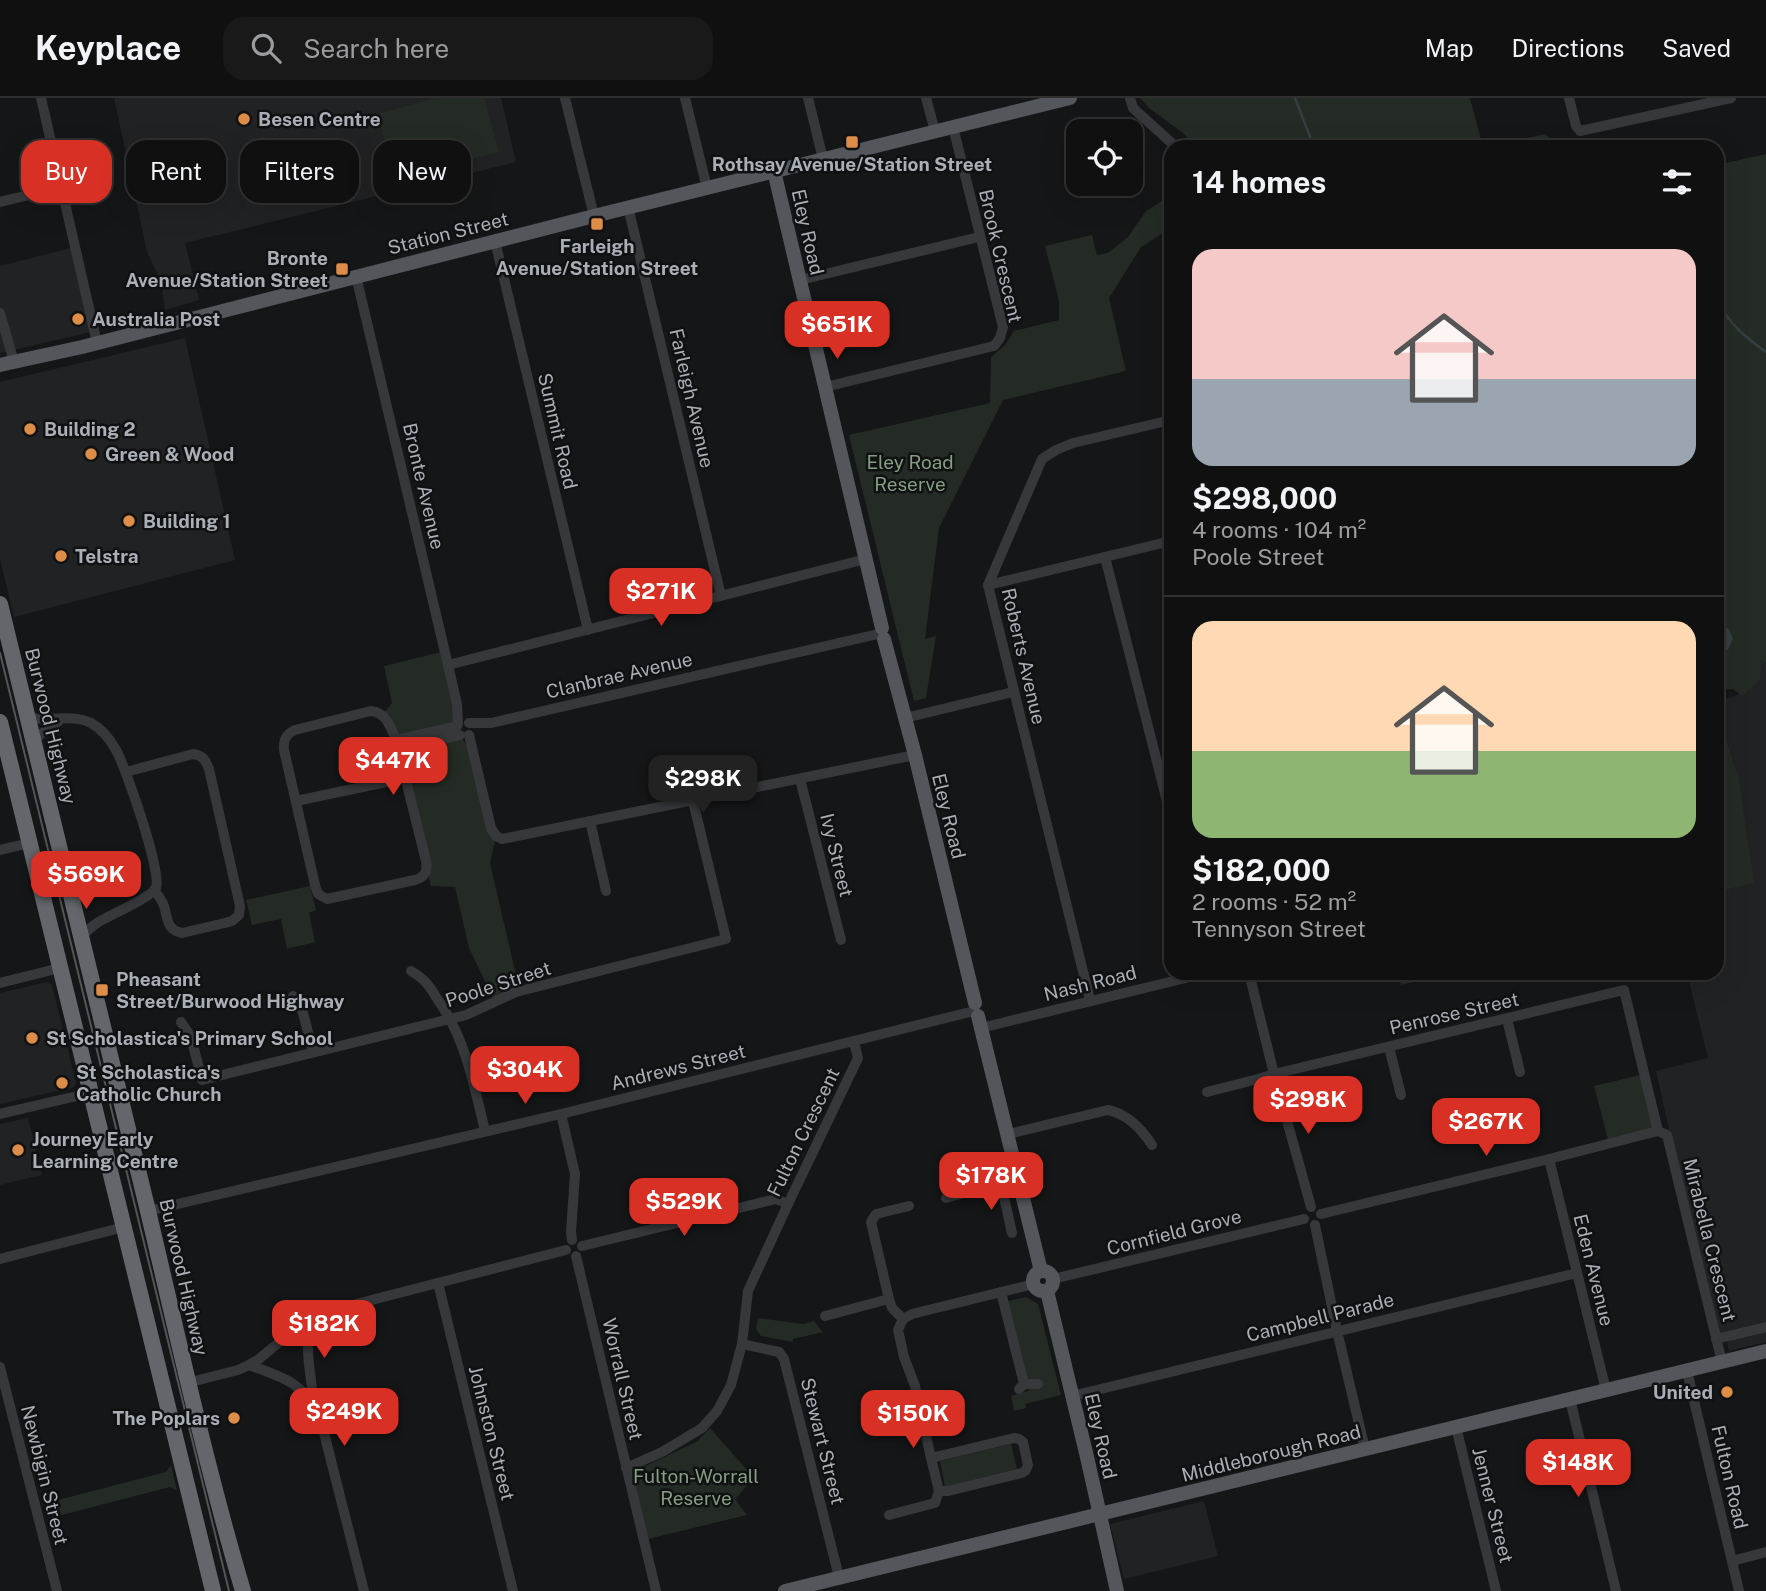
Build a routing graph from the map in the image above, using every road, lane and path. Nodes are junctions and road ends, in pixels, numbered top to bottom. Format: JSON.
{"nodes":[{"id":1,"x":41,"y":98,"type":"edge"},
{"id":2,"x":565,"y":98,"type":"edge"},
{"id":3,"x":685,"y":98,"type":"edge"},
{"id":4,"x":808,"y":98,"type":"edge"},
{"id":5,"x":926,"y":98,"type":"edge"},
{"id":6,"x":1070,"y":98,"type":"edge"},
{"id":7,"x":1130,"y":98,"type":"edge"},
{"id":8,"x":1569,"y":98,"type":"edge"},
{"id":9,"x":1731,"y":98,"type":"edge"},
{"id":10,"x":1703,"y":101,"type":"edge"},
{"id":11,"x":953,"y":127,"type":"junction"},
{"id":12,"x":935,"y":131,"type":"junction"},
{"id":13,"x":51,"y":140,"type":"edge"},
{"id":14,"x":1168,"y":140,"type":"edge"},
{"id":15,"x":823,"y":159,"type":"junction"},
{"id":16,"x":774,"y":171,"type":"junction"},
{"id":17,"x":707,"y":188,"type":"junction"},
{"id":18,"x":21,"y":197,"type":"edge"},
{"id":19,"x":0,"y":202,"type":"edge"},
{"id":20,"x":66,"y":203,"type":"edge"},
{"id":21,"x":628,"y":207,"type":"junction"},
{"id":22,"x":594,"y":216,"type":"junction"},
{"id":23,"x":979,"y":237,"type":"junction"},
{"id":24,"x":495,"y":241,"type":"junction"},
{"id":25,"x":356,"y":276,"type":"junction"},
{"id":26,"x":800,"y":280,"type":"junction"},
{"id":27,"x":0,"y":313,"type":"edge"},
{"id":28,"x":97,"y":343,"type":"junction"},
{"id":29,"x":7,"y":364,"type":"edge"},
{"id":30,"x":825,"y":387,"type":"junction"},
{"id":31,"x":1164,"y":422,"type":"edge"},
{"id":32,"x":1164,"y":543,"type":"edge"},
{"id":33,"x":1105,"y":557,"type":"junction"},
{"id":34,"x":866,"y":559,"type":"junction"},
{"id":35,"x":988,"y":585,"type":"junction"},
{"id":36,"x":721,"y":596,"type":"junction"},
{"id":37,"x":0,"y":604,"type":"edge"},
{"id":38,"x":588,"y":630,"type":"junction"},
{"id":39,"x":881,"y":634,"type":"junction"},
{"id":40,"x":448,"y":665,"type":"junction"},
{"id":41,"x":1013,"y":691,"type":"junction"},
{"id":42,"x":28,"y":718,"type":"junction"},
{"id":43,"x":905,"y":718,"type":"junction"},
{"id":44,"x":62,"y":719,"type":"junction"},
{"id":45,"x":0,"y":722,"type":"edge"},
{"id":46,"x":464,"y":729,"type":"junction"},
{"id":47,"x":33,"y":740,"type":"junction"},
{"id":48,"x":397,"y":745,"type":"junction"},
{"id":49,"x":915,"y":755,"type":"junction"},
{"id":50,"x":125,"y":772,"type":"junction"},
{"id":51,"x":405,"y":778,"type":"junction"},
{"id":52,"x":800,"y":779,"type":"junction"},
{"id":53,"x":1164,"y":789,"type":"edge"},
{"id":54,"x":693,"y":801,"type":"junction"},
{"id":55,"x":296,"y":802,"type":"junction"},
{"id":56,"x":590,"y":821,"type":"junction"},
{"id":57,"x":30,"y":843,"type":"junction"},
{"id":58,"x":0,"y":850,"type":"edge"},
{"id":59,"x":154,"y":890,"type":"junction"},
{"id":60,"x":606,"y":891,"type":"dead end"},
{"id":61,"x":112,"y":914,"type":"junction"},
{"id":62,"x":76,"y":915,"type":"junction"},
{"id":63,"x":81,"y":937,"type":"junction"},
{"id":64,"x":841,"y":940,"type":"dead end"},
{"id":65,"x":60,"y":968,"type":"junction"},
{"id":66,"x":411,"y":971,"type":"dead end"},
{"id":67,"x":1176,"y":980,"type":"edge"},
{"id":68,"x":1251,"y":980,"type":"edge"},
{"id":69,"x":0,"y":982,"type":"edge"},
{"id":70,"x":293,"y":996,"type":"dead end"},
{"id":71,"x":1090,"y":1000,"type":"junction"},
{"id":72,"x":976,"y":1015,"type":"junction"},
{"id":73,"x":451,"y":1019,"type":"junction"},
{"id":74,"x":1507,"y":1019,"type":"junction"},
{"id":75,"x":181,"y":1022,"type":"dead end"},
{"id":76,"x":854,"y":1042,"type":"junction"},
{"id":77,"x":1389,"y":1047,"type":"junction"},
{"id":78,"x":313,"y":1051,"type":"junction"},
{"id":79,"x":1520,"y":1072,"type":"dead end"},
{"id":80,"x":1274,"y":1074,"type":"junction"},
{"id":81,"x":1207,"y":1091,"type":"dead end"},
{"id":82,"x":90,"y":1093,"type":"junction"},
{"id":83,"x":1401,"y":1095,"type":"dead end"},
{"id":84,"x":0,"y":1114,"type":"edge"},
{"id":85,"x":561,"y":1114,"type":"junction"},
{"id":86,"x":485,"y":1131,"type":"junction"},
{"id":87,"x":1658,"y":1131,"type":"junction"},
{"id":88,"x":1008,"y":1134,"type":"junction"},
{"id":89,"x":1152,"y":1145,"type":"dead end"},
{"id":90,"x":1549,"y":1159,"type":"junction"},
{"id":91,"x":1019,"y":1178,"type":"junction"},
{"id":92,"x":1001,"y":1184,"type":"junction"},
{"id":93,"x":946,"y":1198,"type":"dead end"},
{"id":94,"x":788,"y":1204,"type":"junction"},
{"id":95,"x":909,"y":1206,"type":"dead end"},
{"id":96,"x":1311,"y":1207,"type":"junction"},
{"id":97,"x":148,"y":1211,"type":"junction"},
{"id":98,"x":1321,"y":1213,"type":"junction"},
{"id":99,"x":1304,"y":1219,"type":"junction"},
{"id":100,"x":1315,"y":1225,"type":"junction"},
{"id":101,"x":124,"y":1227,"type":"junction"},
{"id":102,"x":1012,"y":1233,"type":"dead end"},
{"id":103,"x":574,"y":1248,"type":"junction"},
{"id":104,"x":0,"y":1259,"type":"edge"},
{"id":105,"x":1577,"y":1273,"type":"junction"},
{"id":106,"x":1044,"y":1281,"type":"junction"},
{"id":107,"x":438,"y":1283,"type":"junction"},
{"id":108,"x":1001,"y":1292,"type":"junction"},
{"id":109,"x":889,"y":1299,"type":"junction"},
{"id":110,"x":325,"y":1312,"type":"junction"},
{"id":111,"x":825,"y":1316,"type":"dead end"},
{"id":112,"x":903,"y":1319,"type":"junction"},
{"id":113,"x":1766,"y":1327,"type":"edge"},
{"id":114,"x":1336,"y":1331,"type":"junction"},
{"id":115,"x":1716,"y":1339,"type":"junction"},
{"id":116,"x":742,"y":1344,"type":"junction"},
{"id":117,"x":1766,"y":1351,"type":"edge"},
{"id":118,"x":1722,"y":1362,"type":"junction"},
{"id":119,"x":249,"y":1365,"type":"junction"},
{"id":120,"x":0,"y":1367,"type":"edge"},
{"id":121,"x":1687,"y":1371,"type":"junction"},
{"id":122,"x":187,"y":1383,"type":"junction"},
{"id":123,"x":1038,"y":1384,"type":"dead end"},
{"id":124,"x":1606,"y":1390,"type":"junction"},
{"id":125,"x":1072,"y":1396,"type":"junction"},
{"id":126,"x":1570,"y":1399,"type":"junction"},
{"id":127,"x":312,"y":1401,"type":"junction"},
{"id":128,"x":1456,"y":1427,"type":"junction"},
{"id":129,"x":1365,"y":1449,"type":"junction"},
{"id":130,"x":931,"y":1458,"type":"junction"},
{"id":131,"x":626,"y":1468,"type":"junction"},
{"id":132,"x":939,"y":1491,"type":"junction"},
{"id":133,"x":1100,"y":1514,"type":"junction"},
{"id":134,"x":889,"y":1515,"type":"dead end"},
{"id":135,"x":225,"y":1532,"type":"junction"},
{"id":136,"x":200,"y":1538,"type":"junction"},
{"id":137,"x":1766,"y":1552,"type":"edge"},
{"id":138,"x":1732,"y":1561,"type":"junction"},
{"id":139,"x":839,"y":1577,"type":"junction"},
{"id":140,"x":822,"y":1582,"type":"junction"},
{"id":141,"x":57,"y":1591,"type":"edge"},
{"id":142,"x":213,"y":1591,"type":"edge"},
{"id":143,"x":243,"y":1591,"type":"edge"},
{"id":144,"x":364,"y":1591,"type":"edge"},
{"id":145,"x":513,"y":1591,"type":"edge"},
{"id":146,"x":656,"y":1591,"type":"edge"},
{"id":147,"x":785,"y":1591,"type":"edge"},
{"id":148,"x":809,"y":1591,"type":"edge"},
{"id":149,"x":1117,"y":1591,"type":"edge"},
{"id":150,"x":1496,"y":1591,"type":"edge"},
{"id":151,"x":1616,"y":1591,"type":"edge"},
{"id":152,"x":1738,"y":1591,"type":"edge"}],
"edges":[{"from":1,"to":13,"type":"street"},
{"from":2,"to":22,"type":"street"},
{"from":3,"to":17,"type":"street"},
{"from":4,"to":15,"type":"street"},
{"from":5,"to":12,"type":"street"},
{"from":6,"to":11,"type":"main road","name":"Station Street"},
{"from":7,"to":14,"type":"street"},
{"from":8,"to":10,"type":"street"},
{"from":9,"to":10,"type":"street"},
{"from":11,"to":12,"type":"main road","name":"Station Street"},
{"from":11,"to":23,"type":"street","name":"Brook Crescent"},
{"from":12,"to":15,"type":"main road","name":"Station Street"},
{"from":15,"to":16,"type":"main road","name":"Station Street"},
{"from":16,"to":17,"type":"main road","name":"Station Street"},
{"from":16,"to":26,"type":"main road","name":"Eley Road"},
{"from":17,"to":21,"type":"main road","name":"Station Street"},
{"from":18,"to":19,"type":"street"},
{"from":20,"to":28,"type":"street"},
{"from":21,"to":22,"type":"main road","name":"Station Street"},
{"from":21,"to":36,"type":"street","name":"Farleigh Avenue"},
{"from":22,"to":24,"type":"main road","name":"Station Street"},
{"from":23,"to":26,"type":"street"},
{"from":23,"to":30,"type":"street","name":"Brook Crescent"},
{"from":24,"to":25,"type":"main road","name":"Station Street"},
{"from":24,"to":38,"type":"street","name":"Summit Road"},
{"from":25,"to":28,"type":"main road","name":"Station Street"},
{"from":25,"to":40,"type":"street","name":"Bronte Avenue"},
{"from":26,"to":30,"type":"main road","name":"Eley Road"},
{"from":27,"to":29,"type":"street"},
{"from":28,"to":29,"type":"main road","name":"Station Street"},
{"from":30,"to":34,"type":"main road","name":"Eley Road"},
{"from":31,"to":35,"type":"street","name":"Roberts Avenue"},
{"from":32,"to":33,"type":"street"},
{"from":33,"to":35,"type":"street"},
{"from":33,"to":53,"type":"street"},
{"from":34,"to":36,"type":"street"},
{"from":34,"to":39,"type":"main road","name":"Eley Road"},
{"from":35,"to":41,"type":"street","name":"Roberts Avenue"},
{"from":36,"to":38,"type":"street"},
{"from":37,"to":42,"type":"highway","name":"Burwood Highway"},
{"from":38,"to":40,"type":"street"},
{"from":39,"to":43,"type":"main road","name":"Eley Road"},
{"from":39,"to":46,"type":"street","name":"Clanbrae Avenue"},
{"from":40,"to":46,"type":"street","name":"Bronte Avenue"},
{"from":41,"to":43,"type":"street"},
{"from":41,"to":71,"type":"street","name":"Roberts Avenue"},
{"from":42,"to":44,"type":"street"},
{"from":42,"to":47,"type":"highway","name":"Burwood Highway"},
{"from":43,"to":49,"type":"main road","name":"Eley Road"},
{"from":44,"to":47,"type":"street"},
{"from":44,"to":50,"type":"street"},
{"from":45,"to":57,"type":"highway"},
{"from":46,"to":48,"type":"street","name":"Clanbrae Avenue"},
{"from":46,"to":56,"type":"street","name":"Bronte Avenue"},
{"from":47,"to":62,"type":"highway","name":"Burwood Highway"},
{"from":48,"to":51,"type":"street"},
{"from":48,"to":55,"type":"street"},
{"from":49,"to":52,"type":"street"},
{"from":49,"to":72,"type":"main road","name":"Eley Road"},
{"from":50,"to":59,"type":"street"},
{"from":50,"to":59,"type":"street"},
{"from":51,"to":55,"type":"street"},
{"from":51,"to":55,"type":"street"},
{"from":52,"to":54,"type":"street"},
{"from":52,"to":64,"type":"street","name":"Ivy Street"},
{"from":54,"to":56,"type":"street"},
{"from":54,"to":73,"type":"street","name":"Poole Street"},
{"from":56,"to":60,"type":"street"},
{"from":57,"to":58,"type":"street"},
{"from":57,"to":65,"type":"highway"},
{"from":59,"to":61,"type":"street"},
{"from":61,"to":62,"type":"street"},
{"from":61,"to":63,"type":"street"},
{"from":62,"to":63,"type":"highway","name":"Burwood Highway"},
{"from":63,"to":97,"type":"highway","name":"Burwood Highway"},
{"from":65,"to":69,"type":"street"},
{"from":65,"to":82,"type":"highway"},
{"from":66,"to":73,"type":"street"},
{"from":67,"to":71,"type":"street","name":"Nash Road"},
{"from":68,"to":80,"type":"street"},
{"from":70,"to":78,"type":"street"},
{"from":71,"to":72,"type":"street","name":"Nash Road"},
{"from":72,"to":76,"type":"street","name":"Andrews Street"},
{"from":72,"to":88,"type":"main road","name":"Eley Road"},
{"from":73,"to":78,"type":"street","name":"Poole Street"},
{"from":73,"to":86,"type":"street"},
{"from":74,"to":77,"type":"street","name":"Penrose Street"},
{"from":74,"to":79,"type":"street"},
{"from":74,"to":87,"type":"street","name":"Penrose Street"},
{"from":75,"to":78,"type":"street","name":"Poole Street"},
{"from":76,"to":85,"type":"street","name":"Andrews Street"},
{"from":76,"to":94,"type":"street","name":"Fulton Crescent"},
{"from":77,"to":80,"type":"street","name":"Penrose Street"},
{"from":77,"to":83,"type":"street"},
{"from":80,"to":81,"type":"street","name":"Penrose Street"},
{"from":80,"to":96,"type":"street"},
{"from":82,"to":84,"type":"street"},
{"from":82,"to":101,"type":"highway"},
{"from":85,"to":86,"type":"street","name":"Andrews Street"},
{"from":85,"to":103,"type":"street","name":"Worrall Street"},
{"from":86,"to":97,"type":"street","name":"Andrews Street"},
{"from":87,"to":90,"type":"street"},
{"from":87,"to":115,"type":"street","name":"Mirabella Crescent"},
{"from":88,"to":89,"type":"street"},
{"from":88,"to":91,"type":"main road","name":"Eley Road"},
{"from":90,"to":98,"type":"street"},
{"from":90,"to":105,"type":"street","name":"Eden Avenue"},
{"from":91,"to":92,"type":"street"},
{"from":91,"to":106,"type":"main road","name":"Eley Road"},
{"from":92,"to":93,"type":"street"},
{"from":92,"to":102,"type":"street"},
{"from":94,"to":103,"type":"street"},
{"from":94,"to":116,"type":"street","name":"Fulton Crescent"},
{"from":95,"to":109,"type":"street"},
{"from":96,"to":98,"type":"street"},
{"from":96,"to":99,"type":"street"},
{"from":97,"to":122,"type":"highway","name":"Burwood Highway"},
{"from":98,"to":100,"type":"street"},
{"from":99,"to":100,"type":"street"},
{"from":99,"to":106,"type":"street","name":"Cornfield Grove"},
{"from":100,"to":114,"type":"street"},
{"from":101,"to":104,"type":"street"},
{"from":101,"to":136,"type":"highway"},
{"from":103,"to":107,"type":"street"},
{"from":103,"to":131,"type":"street","name":"Worrall Street"},
{"from":105,"to":114,"type":"street","name":"Campbell Parade"},
{"from":105,"to":124,"type":"street","name":"Eden Avenue"},
{"from":106,"to":108,"type":"street","name":"Cornfield Grove"},
{"from":106,"to":125,"type":"main road","name":"Eley Road"},
{"from":107,"to":110,"type":"street"},
{"from":107,"to":145,"type":"street","name":"Johnston Street"},
{"from":108,"to":112,"type":"street","name":"Cornfield Grove"},
{"from":108,"to":123,"type":"street"},
{"from":109,"to":111,"type":"street"},
{"from":109,"to":112,"type":"street"},
{"from":110,"to":119,"type":"street"},
{"from":110,"to":127,"type":"street"},
{"from":112,"to":130,"type":"street"},
{"from":113,"to":115,"type":"street"},
{"from":114,"to":125,"type":"street","name":"Campbell Parade"},
{"from":114,"to":129,"type":"street"},
{"from":115,"to":118,"type":"street","name":"Mirabella Crescent"},
{"from":116,"to":131,"type":"street","name":"Fulton Crescent"},
{"from":116,"to":139,"type":"street","name":"Stewart Street"},
{"from":117,"to":118,"type":"main road","name":"Middleborough Road"},
{"from":118,"to":121,"type":"main road","name":"Middleborough Road"},
{"from":119,"to":122,"type":"street"},
{"from":119,"to":127,"type":"street"},
{"from":120,"to":141,"type":"street","name":"Newbigin Street"},
{"from":121,"to":124,"type":"main road","name":"Middleborough Road"},
{"from":121,"to":138,"type":"street","name":"Fulton Road"},
{"from":122,"to":135,"type":"highway","name":"Burwood Highway"},
{"from":124,"to":126,"type":"main road","name":"Middleborough Road"},
{"from":125,"to":133,"type":"main road","name":"Eley Road"},
{"from":126,"to":128,"type":"main road","name":"Middleborough Road"},
{"from":126,"to":151,"type":"street"},
{"from":127,"to":144,"type":"street"},
{"from":128,"to":129,"type":"main road","name":"Middleborough Road"},
{"from":128,"to":150,"type":"street","name":"Jenner Street"},
{"from":129,"to":133,"type":"main road","name":"Middleborough Road"},
{"from":130,"to":132,"type":"street"},
{"from":130,"to":132,"type":"street"},
{"from":131,"to":146,"type":"street","name":"Worrall Street"},
{"from":132,"to":134,"type":"street"},
{"from":133,"to":139,"type":"main road","name":"Middleborough Road"},
{"from":133,"to":149,"type":"main road","name":"Eley Road"},
{"from":135,"to":136,"type":"highway"},
{"from":135,"to":143,"type":"highway","name":"Burwood Highway"},
{"from":136,"to":142,"type":"highway"},
{"from":137,"to":138,"type":"street"},
{"from":138,"to":152,"type":"street","name":"Fulton Road"},
{"from":139,"to":140,"type":"main road","name":"Middleborough Road"},
{"from":140,"to":147,"type":"main road","name":"Middleborough Road"},
{"from":140,"to":148,"type":"street"}]}
